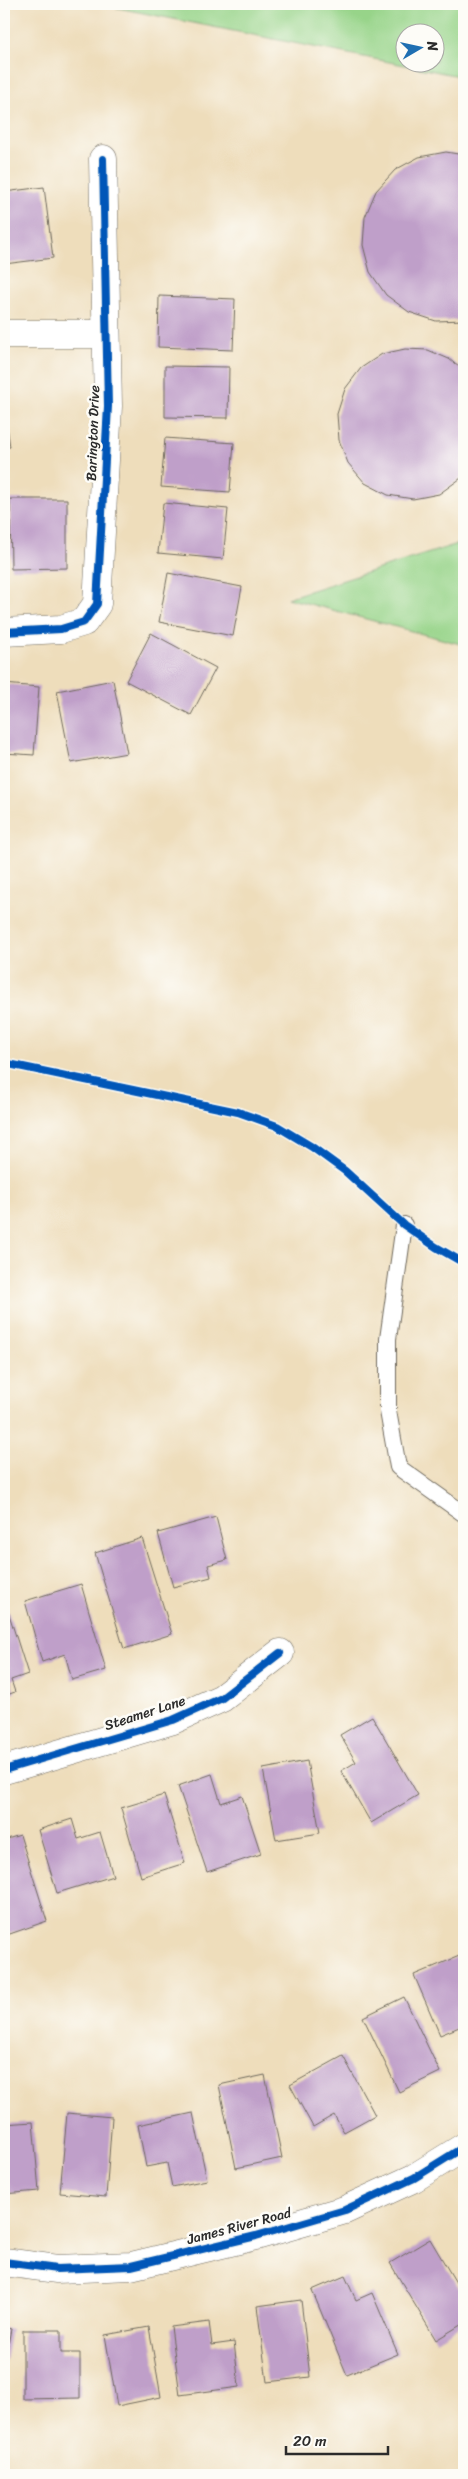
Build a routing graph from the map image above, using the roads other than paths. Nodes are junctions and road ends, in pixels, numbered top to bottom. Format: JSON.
{"nodes":[{"id":1,"x":103,"y":159,"type":"dead end"},
{"id":2,"x":4,"y":334,"type":"edge"},
{"id":3,"x":106,"y":334,"type":"junction"},
{"id":4,"x":4,"y":632,"type":"edge"},
{"id":5,"x":404,"y":1225,"type":"dead end"},
{"id":6,"x":464,"y":1514,"type":"edge"},
{"id":7,"x":280,"y":1653,"type":"dead end"},
{"id":8,"x":4,"y":1770,"type":"edge"},
{"id":9,"x":464,"y":2147,"type":"edge"},
{"id":10,"x":4,"y":2262,"type":"edge"}],
"edges":[{"from":1,"to":3,"type":"street","name":"Barington Drive"},
{"from":2,"to":3,"type":"street"},
{"from":3,"to":4,"type":"street","name":"Barington Drive"},
{"from":5,"to":6,"type":"lane"},
{"from":7,"to":8,"type":"street","name":"Steamer Lane"},
{"from":9,"to":10,"type":"street","name":"James River Road"}]}
